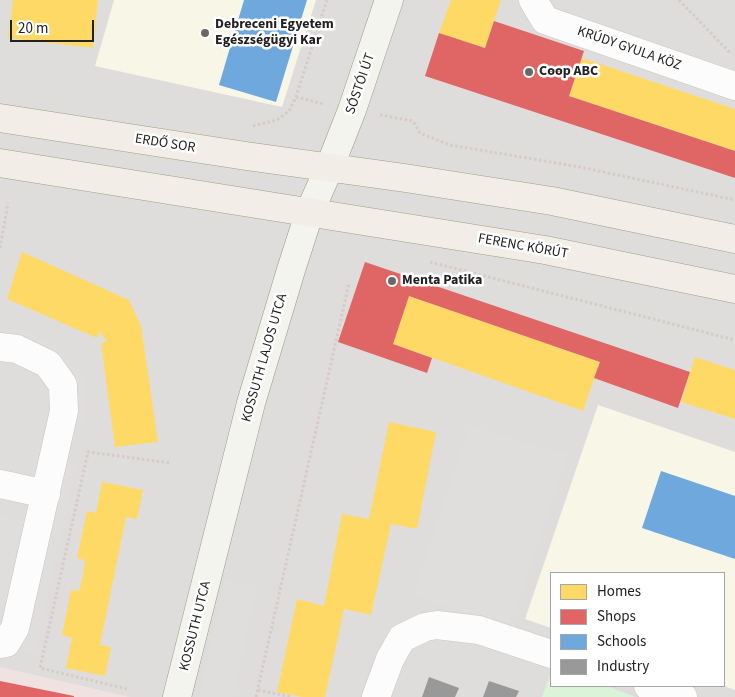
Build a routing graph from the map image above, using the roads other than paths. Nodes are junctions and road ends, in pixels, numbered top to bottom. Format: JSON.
{"nodes":[{"id":1,"x":389,"y":0,"type":"edge"},
{"id":2,"x":533,"y":0,"type":"edge"},
{"id":3,"x":735,"y":86,"type":"edge"},
{"id":4,"x":0,"y":118,"type":"edge"},
{"id":5,"x":0,"y":163,"type":"edge"},
{"id":6,"x":330,"y":166,"type":"junction"},
{"id":7,"x":310,"y":211,"type":"junction"},
{"id":8,"x":735,"y":239,"type":"edge"},
{"id":9,"x":735,"y":289,"type":"edge"},
{"id":10,"x":0,"y":348,"type":"edge"},
{"id":11,"x":0,"y":484,"type":"edge"},
{"id":12,"x":46,"y":494,"type":"junction"},
{"id":13,"x":214,"y":555,"type":"joint"},
{"id":14,"x":0,"y":644,"type":"edge"},
{"id":15,"x":550,"y":654,"type":"edge"},
{"id":16,"x":651,"y":687,"type":"edge"},
{"id":17,"x":177,"y":697,"type":"edge"},
{"id":18,"x":376,"y":697,"type":"edge"},
{"id":19,"x":683,"y":697,"type":"edge"}],
"edges":[{"from":1,"to":6,"type":"street","name":"SÓSTÓI ÚT"},
{"from":2,"to":3,"type":"street","name":"KRÚDY GYULA KÖZ"},
{"from":4,"to":6,"type":"main road","name":"ERDŐ SOR"},
{"from":5,"to":7,"type":"main road"},
{"from":6,"to":7,"type":"street","name":"KOSSUTH LAJOS UTCA"},
{"from":6,"to":8,"type":"main road"},
{"from":7,"to":9,"type":"main road","name":"FERENC KÖRÚT"},
{"from":7,"to":13,"type":"street","name":"KOSSUTH LAJOS UTCA"},
{"from":10,"to":12,"type":"street"},
{"from":11,"to":12,"type":"street"},
{"from":12,"to":14,"type":"street"},
{"from":13,"to":17,"type":"street","name":"KOSSUTH UTCA"},
{"from":15,"to":18,"type":"street"},
{"from":16,"to":19,"type":"street"}]}
